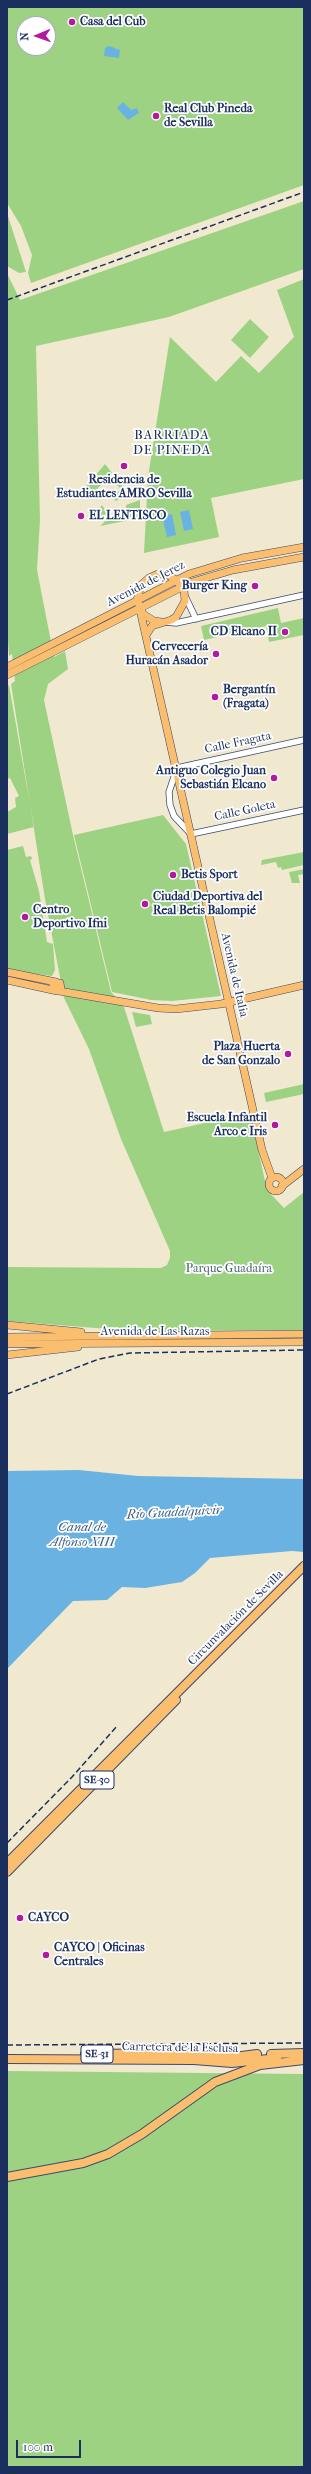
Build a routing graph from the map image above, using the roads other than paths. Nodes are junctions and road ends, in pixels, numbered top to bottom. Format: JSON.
{"nodes":[{"id":1,"x":304,"y":547,"type":"edge"},
{"id":2,"x":304,"y":557,"type":"edge"},
{"id":3,"x":176,"y":580,"type":"junction"},
{"id":4,"x":182,"y":586,"type":"junction"},
{"id":5,"x":185,"y":595,"type":"junction"},
{"id":6,"x":304,"y":595,"type":"edge"},
{"id":7,"x":138,"y":600,"type":"junction"},
{"id":8,"x":139,"y":609,"type":"junction"},
{"id":9,"x":196,"y":619,"type":"junction"},
{"id":10,"x":164,"y":622,"type":"junction"},
{"id":11,"x":146,"y":635,"type":"junction"},
{"id":12,"x":53,"y":648,"type":"junction"},
{"id":13,"x":10,"y":670,"type":"edge"},
{"id":14,"x":304,"y":740,"type":"edge"},
{"id":15,"x":176,"y":768,"type":"junction"},
{"id":16,"x":304,"y":810,"type":"edge"},
{"id":17,"x":192,"y":834,"type":"junction"},
{"id":18,"x":7,"y":972,"type":"edge"},
{"id":19,"x":7,"y":980,"type":"edge"},
{"id":20,"x":304,"y":986,"type":"edge"},
{"id":21,"x":57,"y":987,"type":"junction"},
{"id":22,"x":229,"y":1002,"type":"junction"},
{"id":23,"x":304,"y":1169,"type":"edge"},
{"id":24,"x":272,"y":1178,"type":"junction"},
{"id":25,"x":282,"y":1186,"type":"junction"},
{"id":26,"x":7,"y":1325,"type":"edge"},
{"id":27,"x":304,"y":1334,"type":"edge"},
{"id":28,"x":7,"y":1336,"type":"edge"},
{"id":29,"x":121,"y":1340,"type":"junction"},
{"id":30,"x":304,"y":1342,"type":"edge"},
{"id":31,"x":7,"y":1344,"type":"edge"},
{"id":32,"x":7,"y":1355,"type":"edge"},
{"id":33,"x":304,"y":1566,"type":"edge"},
{"id":34,"x":185,"y":1686,"type":"junction"},
{"id":35,"x":7,"y":1863,"type":"edge"},
{"id":36,"x":7,"y":1872,"type":"edge"},
{"id":37,"x":304,"y":2053,"type":"edge"},
{"id":38,"x":7,"y":2054,"type":"edge"},
{"id":39,"x":304,"y":2060,"type":"edge"},
{"id":40,"x":7,"y":2061,"type":"edge"},
{"id":41,"x":7,"y":2177,"type":"edge"}],
"edges":[{"from":1,"to":3,"type":"main road","name":"Avenida de Jerez"},
{"from":2,"to":4,"type":"main road","name":"Avenida de Jerez"},
{"from":3,"to":4,"type":"main road"},
{"from":3,"to":7,"type":"main road","name":"Avenida de Jerez"},
{"from":3,"to":7,"type":"main road"},
{"from":4,"to":5,"type":"main road"},
{"from":4,"to":8,"type":"main road","name":"Avenida de Jerez"},
{"from":5,"to":9,"type":"street"},
{"from":5,"to":10,"type":"main road"},
{"from":6,"to":9,"type":"street"},
{"from":7,"to":8,"type":"main road","name":"Avenida de Italia"},
{"from":7,"to":12,"type":"main road","name":"Avenida de Jerez"},
{"from":8,"to":10,"type":"main road"},
{"from":8,"to":11,"type":"main road","name":"Avenida de Italia"},
{"from":8,"to":12,"type":"main road","name":"Avenida de Jerez"},
{"from":9,"to":10,"type":"street"},
{"from":10,"to":11,"type":"main road"},
{"from":11,"to":15,"type":"main road","name":"Avenida de Italia"},
{"from":12,"to":13,"type":"main road","name":"Avenida de Jerez"},
{"from":14,"to":15,"type":"street","name":"Calle Fragata"},
{"from":15,"to":17,"type":"main road","name":"Avenida de Italia"},
{"from":15,"to":17,"type":"street"},
{"from":16,"to":17,"type":"street","name":"Calle Goleta"},
{"from":17,"to":22,"type":"main road","name":"Avenida de Italia"},
{"from":18,"to":21,"type":"main road"},
{"from":19,"to":21,"type":"main road"},
{"from":20,"to":22,"type":"main road"},
{"from":21,"to":22,"type":"main road"},
{"from":22,"to":24,"type":"main road","name":"Avenida de Italia"},
{"from":23,"to":25,"type":"main road"},
{"from":24,"to":25,"type":"main road"},
{"from":24,"to":25,"type":"main road","name":"Avenida de Italia"},
{"from":26,"to":29,"type":"main road"},
{"from":27,"to":29,"type":"main road","name":"Avenida de Las Razas"},
{"from":28,"to":29,"type":"main road","name":"Avenida de Las Razas"},
{"from":29,"to":30,"type":"main road","name":"Avenida de Las Razas"},
{"from":29,"to":31,"type":"main road","name":"Avenida de Las Razas"},
{"from":29,"to":32,"type":"main road"},
{"from":33,"to":34,"type":"highway","name":"Circunvalación de Sevilla","number":"SE-30"},
{"from":34,"to":35,"type":"highway","name":"Circunvalación de Sevilla","number":"SE-30"},
{"from":34,"to":36,"type":"highway","name":"Circunvalación de Sevilla","number":"SE-30"},
{"from":37,"to":38,"type":"highway","name":"Carretera de la Esclusa","number":"SE-31"},
{"from":39,"to":40,"type":"highway","name":"Carretera de la Esclusa","number":"SE-31"},
{"from":39,"to":41,"type":"highway"}]}
